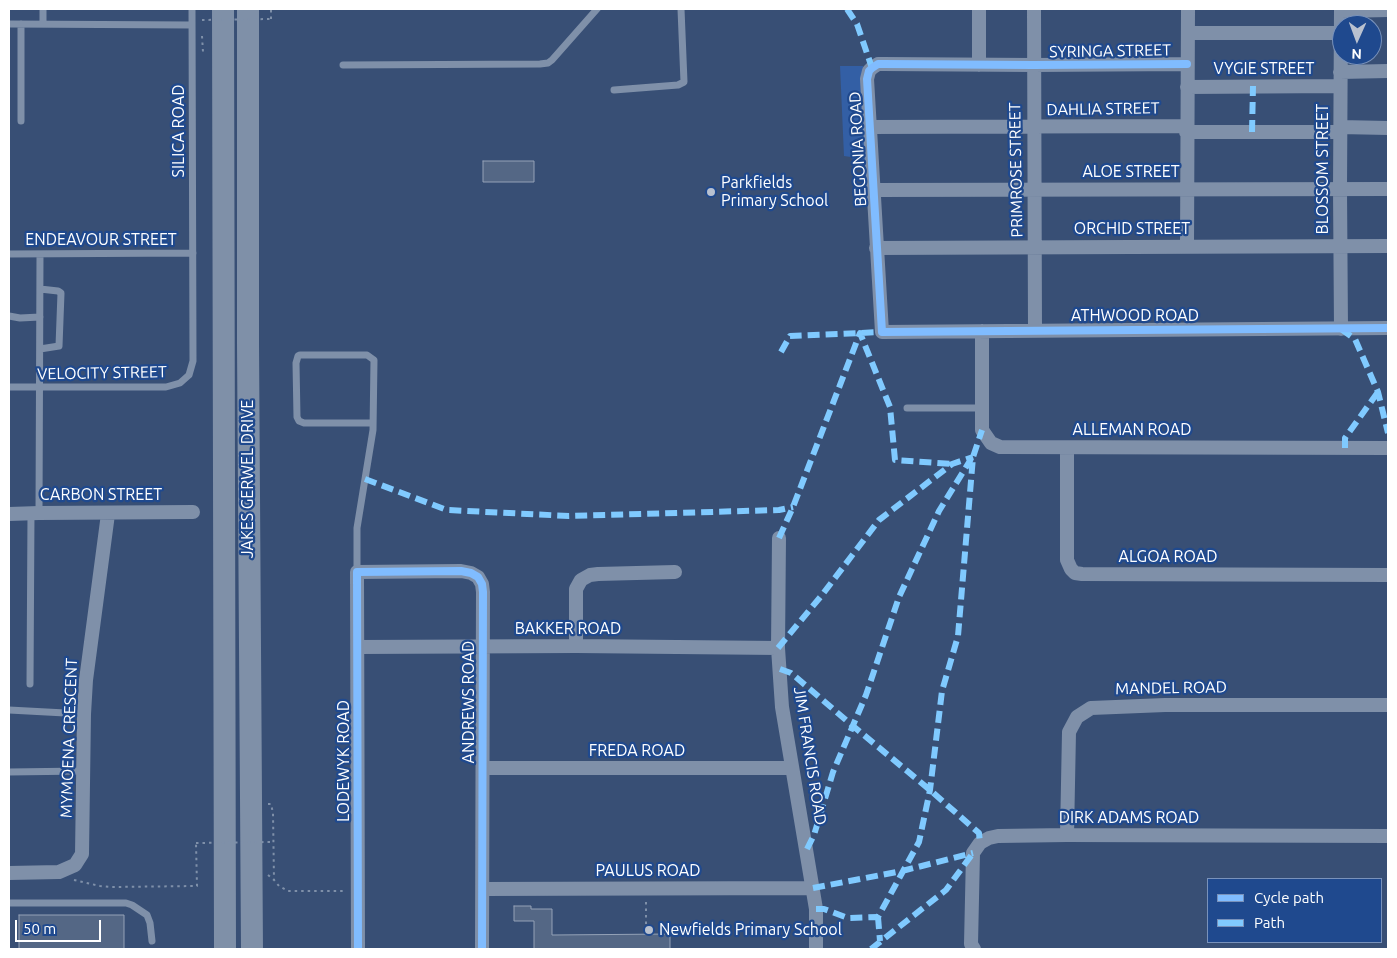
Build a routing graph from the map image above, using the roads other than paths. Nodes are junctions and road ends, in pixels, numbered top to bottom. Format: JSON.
{"nodes":[{"id":1,"x":44,"y":9,"type":"edge"},
{"id":2,"x":192,"y":9,"type":"edge"},
{"id":3,"x":223,"y":9,"type":"edge"},
{"id":4,"x":248,"y":9,"type":"edge"},
{"id":5,"x":597,"y":9,"type":"edge"},
{"id":6,"x":681,"y":9,"type":"edge"},
{"id":7,"x":1034,"y":9,"type":"edge"},
{"id":8,"x":1188,"y":9,"type":"edge"},
{"id":9,"x":979,"y":10,"type":"dead end"},
{"id":10,"x":1341,"y":10,"type":"edge"},
{"id":11,"x":1388,"y":10,"type":"edge"},
{"id":12,"x":9,"y":24,"type":"edge"},
{"id":13,"x":20,"y":24,"type":"junction"},
{"id":14,"x":44,"y":24,"type":"junction"},
{"id":15,"x":192,"y":25,"type":"junction"},
{"id":16,"x":1188,"y":33,"type":"junction"},
{"id":17,"x":1332,"y":33,"type":"edge"},
{"id":18,"x":1187,"y":64,"type":"junction"},
{"id":19,"x":979,"y":65,"type":"junction"},
{"id":20,"x":1340,"y":65,"type":"edge"},
{"id":21,"x":343,"y":66,"type":"dead end"},
{"id":22,"x":1033,"y":66,"type":"junction"},
{"id":23,"x":1388,"y":71,"type":"edge"},
{"id":24,"x":1340,"y":72,"type":"junction"},
{"id":25,"x":1340,"y":86,"type":"junction"},
{"id":26,"x":1187,"y":87,"type":"junction"},
{"id":27,"x":614,"y":90,"type":"dead end"},
{"id":28,"x":20,"y":121,"type":"dead end"},
{"id":29,"x":870,"y":127,"type":"junction"},
{"id":30,"x":1033,"y":127,"type":"junction"},
{"id":31,"x":1388,"y":128,"type":"edge"},
{"id":32,"x":1186,"y":129,"type":"junction"},
{"id":33,"x":1340,"y":130,"type":"junction"},
{"id":34,"x":1186,"y":189,"type":"junction"},
{"id":35,"x":1340,"y":189,"type":"junction"},
{"id":36,"x":1388,"y":189,"type":"edge"},
{"id":37,"x":874,"y":190,"type":"junction"},
{"id":38,"x":1034,"y":190,"type":"junction"},
{"id":39,"x":1187,"y":246,"type":"junction"},
{"id":40,"x":1388,"y":246,"type":"edge"},
{"id":41,"x":1035,"y":247,"type":"junction"},
{"id":42,"x":1341,"y":247,"type":"junction"},
{"id":43,"x":876,"y":248,"type":"junction"},
{"id":44,"x":193,"y":253,"type":"junction"},
{"id":45,"x":9,"y":254,"type":"edge"},
{"id":46,"x":40,"y":254,"type":"junction"},
{"id":47,"x":40,"y":290,"type":"junction"},
{"id":48,"x":9,"y":316,"type":"edge"},
{"id":49,"x":40,"y":317,"type":"junction"},
{"id":50,"x":1388,"y":328,"type":"edge"},
{"id":51,"x":1341,"y":329,"type":"junction"},
{"id":52,"x":982,"y":331,"type":"junction"},
{"id":53,"x":1034,"y":331,"type":"junction"},
{"id":54,"x":882,"y":332,"type":"joint"},
{"id":55,"x":40,"y":349,"type":"junction"},
{"id":56,"x":9,"y":387,"type":"edge"},
{"id":57,"x":40,"y":388,"type":"junction"},
{"id":58,"x":907,"y":408,"type":"dead end"},
{"id":59,"x":982,"y":408,"type":"junction"},
{"id":60,"x":373,"y":423,"type":"junction"},
{"id":61,"x":1067,"y":448,"type":"junction"},
{"id":62,"x":1388,"y":448,"type":"edge"},
{"id":63,"x":193,"y":512,"type":"dead end"},
{"id":64,"x":35,"y":513,"type":"junction"},
{"id":65,"x":9,"y":514,"type":"edge"},
{"id":66,"x":108,"y":514,"type":"junction"},
{"id":67,"x":779,"y":538,"type":"dead end"},
{"id":68,"x":358,"y":572,"type":"junction"},
{"id":69,"x":675,"y":572,"type":"dead end"},
{"id":70,"x":1388,"y":575,"type":"edge"},
{"id":71,"x":576,"y":646,"type":"junction"},
{"id":72,"x":358,"y":647,"type":"junction"},
{"id":73,"x":483,"y":647,"type":"junction"},
{"id":74,"x":778,"y":648,"type":"junction"},
{"id":75,"x":30,"y":684,"type":"dead end"},
{"id":76,"x":1388,"y":704,"type":"edge"},
{"id":77,"x":9,"y":710,"type":"edge"},
{"id":78,"x":84,"y":714,"type":"junction"},
{"id":79,"x":483,"y":768,"type":"junction"},
{"id":80,"x":792,"y":768,"type":"junction"},
{"id":81,"x":9,"y":772,"type":"edge"},
{"id":82,"x":84,"y":772,"type":"junction"},
{"id":83,"x":1067,"y":835,"type":"junction"},
{"id":84,"x":1388,"y":836,"type":"edge"},
{"id":85,"x":251,"y":854,"type":"junction"},
{"id":86,"x":9,"y":873,"type":"edge"},
{"id":87,"x":813,"y":888,"type":"junction"},
{"id":88,"x":483,"y":889,"type":"junction"},
{"id":89,"x":9,"y":903,"type":"edge"},
{"id":90,"x":225,"y":914,"type":"junction"},
{"id":91,"x":152,"y":941,"type":"dead end"},
{"id":92,"x":221,"y":949,"type":"edge"},
{"id":93,"x":225,"y":949,"type":"edge"},
{"id":94,"x":252,"y":949,"type":"edge"},
{"id":95,"x":260,"y":949,"type":"edge"},
{"id":96,"x":358,"y":949,"type":"edge"},
{"id":97,"x":482,"y":949,"type":"edge"},
{"id":98,"x":816,"y":949,"type":"edge"},
{"id":99,"x":974,"y":949,"type":"edge"}],
"edges":[{"from":1,"to":14,"type":"lane"},
{"from":2,"to":15,"type":"lane","name":"SILICA ROAD"},
{"from":3,"to":90,"type":"highway","name":"JAKES GERWEL DRIVE"},
{"from":4,"to":85,"type":"highway","name":"JAKES GERWEL DRIVE"},
{"from":5,"to":21,"type":"lane"},
{"from":6,"to":27,"type":"lane"},
{"from":7,"to":22,"type":"street","name":"PRIMROSE STREET"},
{"from":8,"to":16,"type":"street"},
{"from":9,"to":19,"type":"street"},
{"from":10,"to":11,"type":"street"},
{"from":12,"to":13,"type":"lane"},
{"from":13,"to":14,"type":"lane"},
{"from":13,"to":28,"type":"lane"},
{"from":14,"to":15,"type":"lane"},
{"from":15,"to":44,"type":"lane","name":"SILICA ROAD"},
{"from":16,"to":17,"type":"street"},
{"from":16,"to":18,"type":"street"},
{"from":18,"to":22,"type":"street","name":"SYRINGA STREET"},
{"from":18,"to":26,"type":"street"},
{"from":19,"to":22,"type":"street","name":"BEGONIA ROAD"},
{"from":19,"to":29,"type":"street","name":"BEGONIA ROAD"},
{"from":20,"to":24,"type":"street","name":"BLOSSOM STREET"},
{"from":22,"to":30,"type":"street","name":"PRIMROSE STREET"},
{"from":23,"to":24,"type":"street"},
{"from":24,"to":25,"type":"street","name":"BLOSSOM STREET"},
{"from":25,"to":26,"type":"street","name":"VYGIE STREET"},
{"from":25,"to":33,"type":"street","name":"BLOSSOM STREET"},
{"from":26,"to":32,"type":"street"},
{"from":29,"to":30,"type":"street","name":"DAHLIA STREET"},
{"from":29,"to":37,"type":"street","name":"BEGONIA ROAD"},
{"from":30,"to":32,"type":"street","name":"DAHLIA STREET"},
{"from":30,"to":38,"type":"street","name":"PRIMROSE STREET"},
{"from":31,"to":33,"type":"street","name":"DAHLIA STREET"},
{"from":32,"to":33,"type":"street","name":"DAHLIA STREET"},
{"from":32,"to":34,"type":"street"},
{"from":33,"to":35,"type":"street","name":"BLOSSOM STREET"},
{"from":34,"to":35,"type":"street","name":"ALOE STREET"},
{"from":34,"to":38,"type":"street","name":"ALOE STREET"},
{"from":34,"to":39,"type":"street"},
{"from":35,"to":36,"type":"street","name":"ALOE STREET"},
{"from":35,"to":42,"type":"street","name":"BLOSSOM STREET"},
{"from":37,"to":38,"type":"street","name":"ALOE STREET"},
{"from":37,"to":43,"type":"street","name":"BEGONIA ROAD"},
{"from":38,"to":41,"type":"street","name":"PRIMROSE STREET"},
{"from":39,"to":41,"type":"street","name":"ORCHID STREET"},
{"from":39,"to":42,"type":"street","name":"ORCHID STREET"},
{"from":40,"to":42,"type":"street","name":"ORCHID STREET"},
{"from":41,"to":43,"type":"street","name":"ORCHID STREET"},
{"from":41,"to":53,"type":"street","name":"PRIMROSE STREET"},
{"from":42,"to":51,"type":"street","name":"BLOSSOM STREET"},
{"from":43,"to":54,"type":"street","name":"BEGONIA ROAD"},
{"from":44,"to":46,"type":"lane","name":"ENDEAVOUR STREET"},
{"from":44,"to":57,"type":"lane","name":"VELOCITY STREET"},
{"from":45,"to":46,"type":"lane","name":"ENDEAVOUR STREET"},
{"from":46,"to":47,"type":"lane"},
{"from":47,"to":49,"type":"lane"},
{"from":47,"to":55,"type":"lane"},
{"from":48,"to":49,"type":"lane"},
{"from":49,"to":55,"type":"lane"},
{"from":50,"to":51,"type":"street","name":"ATHWOOD ROAD"},
{"from":51,"to":53,"type":"street","name":"ATHWOOD ROAD"},
{"from":52,"to":53,"type":"street","name":"ATHWOOD ROAD"},
{"from":52,"to":54,"type":"street","name":"ATHWOOD ROAD"},
{"from":52,"to":59,"type":"street","name":"ALLEMAN ROAD"},
{"from":55,"to":57,"type":"lane"},
{"from":56,"to":57,"type":"lane","name":"VELOCITY STREET"},
{"from":57,"to":64,"type":"lane"},
{"from":58,"to":59,"type":"lane"},
{"from":59,"to":61,"type":"street","name":"ALLEMAN ROAD"},
{"from":60,"to":60,"type":"lane","name":"LODEWYK ROAD"},
{"from":60,"to":68,"type":"lane","name":"LODEWYK ROAD"},
{"from":61,"to":62,"type":"street","name":"ALLEMAN ROAD"},
{"from":61,"to":70,"type":"street","name":"ALGOA ROAD"},
{"from":63,"to":66,"type":"street","name":"CARBON STREET"},
{"from":64,"to":65,"type":"street","name":"CARBON STREET"},
{"from":64,"to":66,"type":"street","name":"CARBON STREET"},
{"from":64,"to":75,"type":"lane"},
{"from":66,"to":78,"type":"street","name":"MYMOENA CRESCENT"},
{"from":67,"to":74,"type":"street","name":"JIM FRANCIS ROAD"},
{"from":68,"to":72,"type":"street","name":"LODEWYK ROAD"},
{"from":68,"to":73,"type":"street","name":"ANDREWS ROAD"},
{"from":69,"to":71,"type":"street"},
{"from":71,"to":73,"type":"street","name":"BAKKER ROAD"},
{"from":71,"to":74,"type":"street","name":"BAKKER ROAD"},
{"from":72,"to":73,"type":"street","name":"BAKKER ROAD"},
{"from":72,"to":96,"type":"street","name":"LODEWYK ROAD"},
{"from":73,"to":79,"type":"street","name":"ANDREWS ROAD"},
{"from":74,"to":80,"type":"street","name":"JIM FRANCIS ROAD"},
{"from":76,"to":83,"type":"street","name":"MANDEL ROAD"},
{"from":77,"to":78,"type":"lane"},
{"from":78,"to":82,"type":"street","name":"MYMOENA CRESCENT"},
{"from":79,"to":80,"type":"street","name":"FREDA ROAD"},
{"from":79,"to":88,"type":"street","name":"ANDREWS ROAD"},
{"from":80,"to":87,"type":"street","name":"JIM FRANCIS ROAD"},
{"from":81,"to":82,"type":"lane"},
{"from":82,"to":86,"type":"street","name":"MYMOENA CRESCENT"},
{"from":83,"to":84,"type":"street","name":"DIRK ADAMS ROAD"},
{"from":83,"to":99,"type":"street","name":"DIRK ADAMS ROAD"},
{"from":85,"to":94,"type":"highway","name":"JAKES GERWEL DRIVE"},
{"from":85,"to":95,"type":"highway"},
{"from":87,"to":88,"type":"street","name":"PAULUS ROAD"},
{"from":87,"to":98,"type":"street","name":"JIM FRANCIS ROAD"},
{"from":88,"to":97,"type":"street","name":"ANDREWS ROAD"},
{"from":89,"to":91,"type":"lane"},
{"from":90,"to":92,"type":"highway"},
{"from":90,"to":93,"type":"highway","name":"JAKES GERWEL DRIVE"}]}
